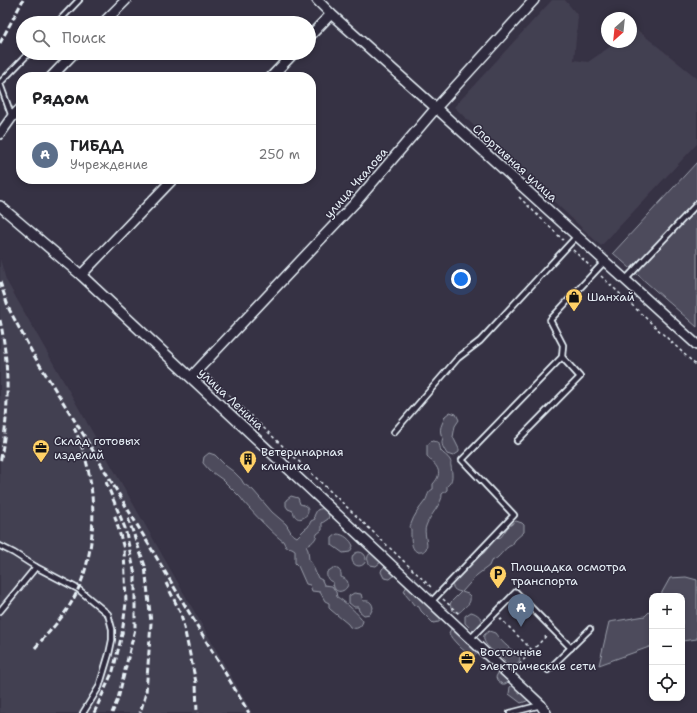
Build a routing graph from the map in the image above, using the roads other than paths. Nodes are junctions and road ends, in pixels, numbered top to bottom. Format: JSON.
{"nodes":[{"id":1,"x":79,"y":0,"type":"edge"},
{"id":2,"x":126,"y":0,"type":"edge"},
{"id":3,"x":317,"y":0,"type":"edge"},
{"id":4,"x":529,"y":2,"type":"edge"},
{"id":5,"x":331,"y":14,"type":"junction"},
{"id":6,"x":64,"y":16,"type":"edge"},
{"id":7,"x":110,"y":16,"type":"edge"},
{"id":8,"x":316,"y":30,"type":"edge"},
{"id":9,"x":22,"y":60,"type":"edge"},
{"id":10,"x":67,"y":60,"type":"edge"},
{"id":11,"x":287,"y":60,"type":"edge"},
{"id":12,"x":56,"y":72,"type":"edge"},
{"id":13,"x":276,"y":72,"type":"edge"},
{"id":14,"x":0,"y":84,"type":"edge"},
{"id":15,"x":436,"y":108,"type":"junction"},
{"id":16,"x":16,"y":113,"type":"edge"},
{"id":17,"x":12,"y":117,"type":"junction"},
{"id":18,"x":0,"y":134,"type":"edge"},
{"id":19,"x":168,"y":184,"type":"edge"},
{"id":20,"x":697,"y":204,"type":"edge"},
{"id":21,"x":0,"y":206,"type":"edge"},
{"id":22,"x":577,"y":236,"type":"junction"},
{"id":23,"x":605,"y":262,"type":"junction"},
{"id":24,"x":81,"y":275,"type":"junction"},
{"id":25,"x":625,"y":280,"type":"junction"},
{"id":26,"x":697,"y":345,"type":"edge"},
{"id":27,"x":562,"y":357,"type":"junction"},
{"id":28,"x":191,"y":377,"type":"junction"},
{"id":29,"x":394,"y":432,"type":"dead end"},
{"id":30,"x":517,"y":441,"type":"dead end"},
{"id":31,"x":0,"y":546,"type":"edge"},
{"id":32,"x":36,"y":567,"type":"junction"},
{"id":33,"x":431,"y":602,"type":"junction"},
{"id":34,"x":0,"y":611,"type":"edge"},
{"id":35,"x":590,"y":629,"type":"dead end"},
{"id":36,"x":470,"y":639,"type":"junction"},
{"id":37,"x":570,"y":648,"type":"junction"},
{"id":38,"x":548,"y":670,"type":"dead end"},
{"id":39,"x":544,"y":709,"type":"edge"},
{"id":40,"x":84,"y":713,"type":"edge"},
{"id":41,"x":510,"y":713,"type":"edge"}],
"edges":[{"from":1,"to":6,"type":"lane"},
{"from":2,"to":7,"type":"street"},
{"from":3,"to":5,"type":"street","name":"Спортивная улица"},
{"from":4,"to":15,"type":"street","name":"улица Чкалова"},
{"from":5,"to":8,"type":"street"},
{"from":5,"to":15,"type":"street","name":"Спортивная улица"},
{"from":9,"to":14,"type":"lane"},
{"from":10,"to":12,"type":"street"},
{"from":11,"to":13,"type":"street"},
{"from":14,"to":17,"type":"lane"},
{"from":15,"to":22,"type":"street","name":"Спортивная улица"},
{"from":15,"to":28,"type":"street","name":"улица Чкалова"},
{"from":16,"to":17,"type":"street"},
{"from":17,"to":18,"type":"street"},
{"from":19,"to":24,"type":"street"},
{"from":20,"to":25,"type":"lane"},
{"from":21,"to":24,"type":"street","name":"улица Ленина"},
{"from":22,"to":23,"type":"street","name":"Спортивная улица"},
{"from":22,"to":29,"type":"lane"},
{"from":23,"to":25,"type":"street","name":"Спортивная улица"},
{"from":23,"to":27,"type":"lane"},
{"from":24,"to":28,"type":"street","name":"улица Ленина"},
{"from":25,"to":26,"type":"street","name":"Спортивная улица"},
{"from":27,"to":30,"type":"lane"},
{"from":27,"to":33,"type":"lane"},
{"from":28,"to":33,"type":"street","name":"улица Ленина"},
{"from":31,"to":32,"type":"lane"},
{"from":32,"to":34,"type":"lane"},
{"from":32,"to":40,"type":"lane"},
{"from":33,"to":36,"type":"street","name":"улица Ленина"},
{"from":35,"to":37,"type":"lane"},
{"from":36,"to":37,"type":"lane"},
{"from":36,"to":39,"type":"street","name":"улица Ленина"},
{"from":37,"to":38,"type":"lane"},
{"from":39,"to":41,"type":"lane"}]}
